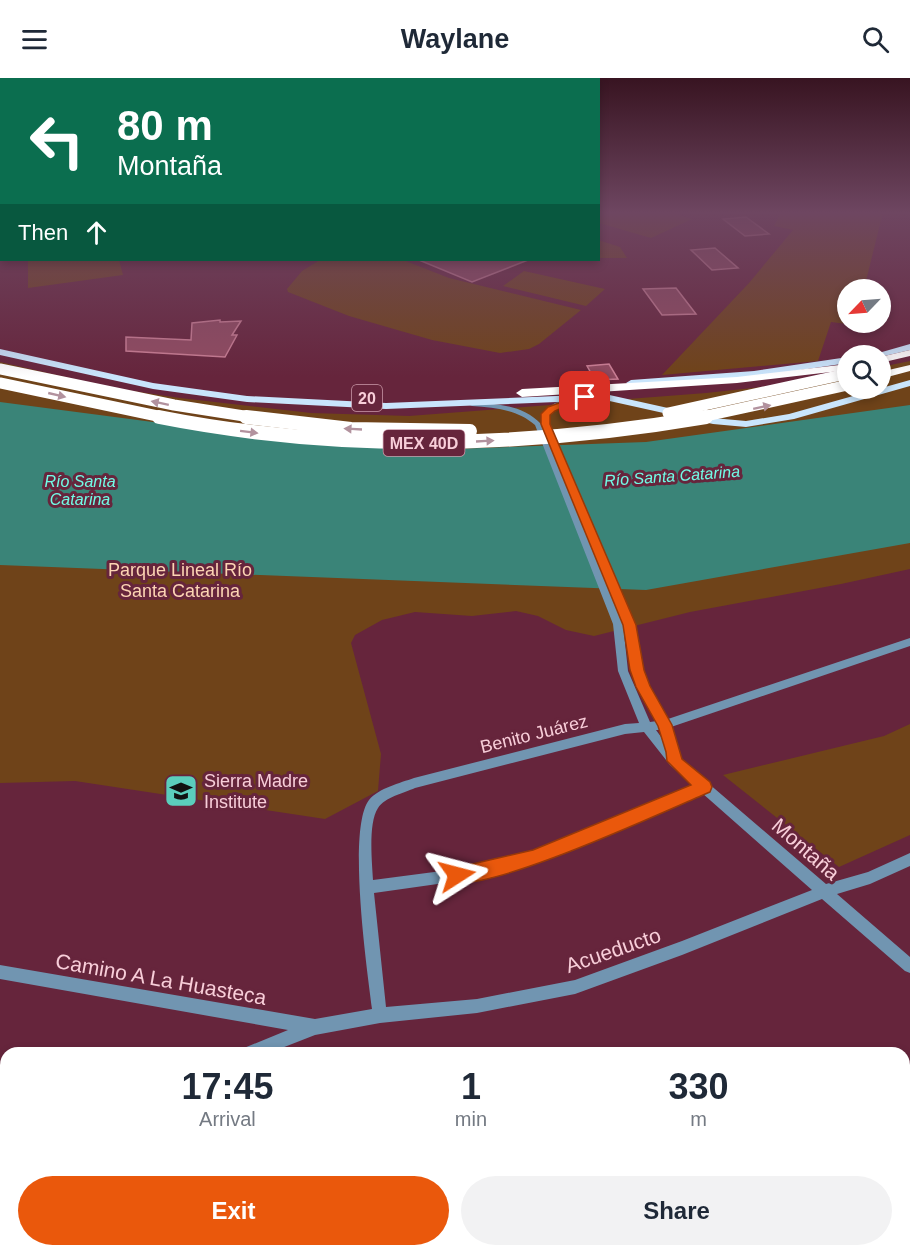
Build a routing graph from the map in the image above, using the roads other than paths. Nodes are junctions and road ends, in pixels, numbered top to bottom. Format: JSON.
{"nodes":[{"id":1,"x":0,"y":344,"type":"edge"},
{"id":2,"x":910,"y":347,"type":"edge"},
{"id":3,"x":0,"y":352,"type":"edge"},
{"id":4,"x":891,"y":352,"type":"edge"},
{"id":5,"x":910,"y":356,"type":"edge"},
{"id":6,"x":891,"y":359,"type":"edge"},
{"id":7,"x":837,"y":362,"type":"edge"},
{"id":8,"x":891,"y":362,"type":"edge"},
{"id":9,"x":837,"y":368,"type":"edge"},
{"id":10,"x":910,"y":368,"type":"edge"},
{"id":11,"x":0,"y":369,"type":"edge"},
{"id":12,"x":891,"y":373,"type":"edge"},
{"id":13,"x":837,"y":375,"type":"edge"},
{"id":14,"x":0,"y":383,"type":"edge"},
{"id":15,"x":910,"y":383,"type":"edge"},
{"id":16,"x":837,"y":388,"type":"edge"},
{"id":17,"x":522,"y":393,"type":"junction"},
{"id":18,"x":585,"y":397,"type":"junction"},
{"id":19,"x":472,"y":404,"type":"junction"},
{"id":20,"x":542,"y":424,"type":"junction"},
{"id":21,"x":624,"y":624,"type":"junction"},
{"id":22,"x":910,"y":642,"type":"edge"},
{"id":23,"x":665,"y":725,"type":"junction"},
{"id":24,"x":646,"y":726,"type":"junction"},
{"id":25,"x":674,"y":761,"type":"junction"},
{"id":26,"x":704,"y":787,"type":"junction"},
{"id":27,"x":910,"y":859,"type":"edge"},
{"id":28,"x":367,"y":887,"type":"junction"},
{"id":29,"x":825,"y":891,"type":"junction"},
{"id":30,"x":910,"y":966,"type":"edge"},
{"id":31,"x":0,"y":972,"type":"edge"},
{"id":32,"x":380,"y":1015,"type":"junction"},
{"id":33,"x":315,"y":1027,"type":"junction"},
{"id":34,"x":264,"y":1047,"type":"edge"}],
"edges":[{"from":1,"to":17,"type":"main road","number":"20"},
{"from":2,"to":4,"type":"main road"},
{"from":3,"to":19,"type":"main road","number":"20"},
{"from":5,"to":6,"type":"highway"},
{"from":5,"to":8,"type":"highway"},
{"from":7,"to":17,"type":"main road","number":"20"},
{"from":9,"to":17,"type":"highway"},
{"from":10,"to":12,"type":"highway"},
{"from":13,"to":11,"type":"highway","number":"MEX 40D","one_way":true,"bridge":true},
{"from":14,"to":16,"type":"highway","number":"MEX 40D","one_way":true,"bridge":true},
{"from":15,"to":18,"type":"main road","number":"20"},
{"from":18,"to":19,"type":"main road","number":"20"},
{"from":18,"to":20,"type":"street"},
{"from":19,"to":20,"type":"street"},
{"from":20,"to":21,"type":"street"},
{"from":21,"to":23,"type":"street"},
{"from":21,"to":24,"type":"street","name":"Montaña"},
{"from":22,"to":23,"type":"street","name":"Benito Juárez"},
{"from":23,"to":24,"type":"street","name":"Benito Juárez"},
{"from":23,"to":25,"type":"street"},
{"from":24,"to":25,"type":"street","name":"Montaña"},
{"from":24,"to":28,"type":"street","name":"Benito Juárez"},
{"from":25,"to":26,"type":"street","name":"Montaña"},
{"from":26,"to":28,"type":"street"},
{"from":26,"to":29,"type":"street","name":"Montaña"},
{"from":27,"to":29,"type":"street","name":"Acueducto"},
{"from":28,"to":32,"type":"street","name":"Benito Juárez"},
{"from":29,"to":30,"type":"street","name":"Montaña"},
{"from":29,"to":32,"type":"street","name":"Acueducto"},
{"from":31,"to":33,"type":"street","name":"Camino A La Huasteca"},
{"from":32,"to":33,"type":"street","name":"Acueducto"},
{"from":33,"to":34,"type":"street"}]}
